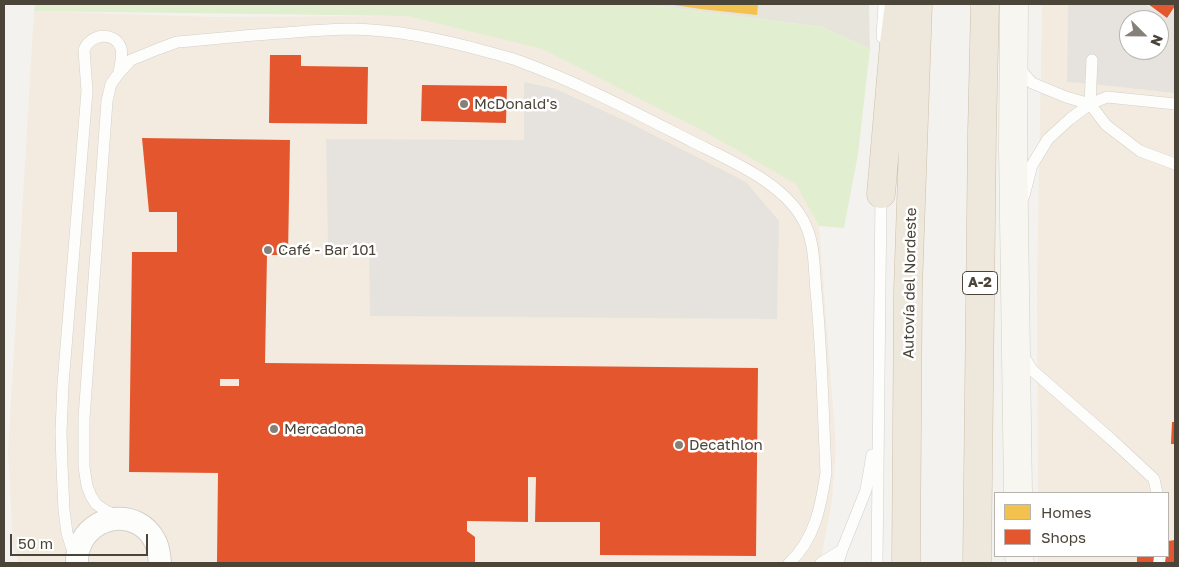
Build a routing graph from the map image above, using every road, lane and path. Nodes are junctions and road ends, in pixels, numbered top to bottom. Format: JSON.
{"nodes":[{"id":1,"x":882,"y":4,"type":"edge"},
{"id":2,"x":918,"y":4,"type":"edge"},
{"id":3,"x":985,"y":4,"type":"edge"},
{"id":4,"x":1014,"y":4,"type":"edge"},
{"id":5,"x":891,"y":12,"type":"edge"},
{"id":6,"x":882,"y":49,"type":"dead end"},
{"id":7,"x":1092,"y":60,"type":"dead end"},
{"id":8,"x":1013,"y":61,"type":"junction"},
{"id":9,"x":881,"y":68,"type":"dead end"},
{"id":10,"x":119,"y":73,"type":"junction"},
{"id":11,"x":1090,"y":104,"type":"junction"},
{"id":12,"x":1175,"y":104,"type":"edge"},
{"id":13,"x":1175,"y":164,"type":"edge"},
{"id":14,"x":881,"y":194,"type":"junction"},
{"id":15,"x":1014,"y":247,"type":"junction"},
{"id":16,"x":1016,"y":331,"type":"junction"},
{"id":17,"x":878,"y":418,"type":"junction"},
{"id":18,"x":1018,"y":492,"type":"edge"},
{"id":19,"x":1157,"y":492,"type":"edge"},
{"id":20,"x":122,"y":518,"type":"junction"},
{"id":21,"x":842,"y":550,"type":"junction"},
{"id":22,"x":77,"y":563,"type":"edge"},
{"id":23,"x":160,"y":563,"type":"edge"},
{"id":24,"x":789,"y":563,"type":"edge"},
{"id":25,"x":822,"y":563,"type":"edge"},
{"id":26,"x":838,"y":563,"type":"edge"},
{"id":27,"x":877,"y":563,"type":"edge"},
{"id":28,"x":906,"y":563,"type":"edge"},
{"id":29,"x":977,"y":563,"type":"edge"}],
"edges":[{"from":1,"to":5,"type":"lane"},
{"from":2,"to":28,"type":"highway","name":"Autovía del Nordeste"},
{"from":3,"to":29,"type":"highway","number":"A-2"},
{"from":4,"to":8,"type":"main road"},
{"from":5,"to":6,"type":"lane"},
{"from":5,"to":14,"type":"highway"},
{"from":7,"to":11,"type":"lane"},
{"from":8,"to":11,"type":"lane"},
{"from":8,"to":15,"type":"main road"},
{"from":9,"to":14,"type":"lane"},
{"from":10,"to":20,"type":"lane"},
{"from":10,"to":22,"type":"lane"},
{"from":10,"to":24,"type":"lane"},
{"from":11,"to":12,"type":"lane"},
{"from":11,"to":13,"type":"lane"},
{"from":11,"to":15,"type":"lane"},
{"from":14,"to":17,"type":"lane"},
{"from":15,"to":16,"type":"main road"},
{"from":16,"to":18,"type":"main road"},
{"from":16,"to":19,"type":"lane"},
{"from":17,"to":21,"type":"lane"},
{"from":17,"to":27,"type":"lane"},
{"from":20,"to":22,"type":"street"},
{"from":20,"to":23,"type":"street"},
{"from":21,"to":25,"type":"lane"},
{"from":21,"to":26,"type":"lane"}]}
